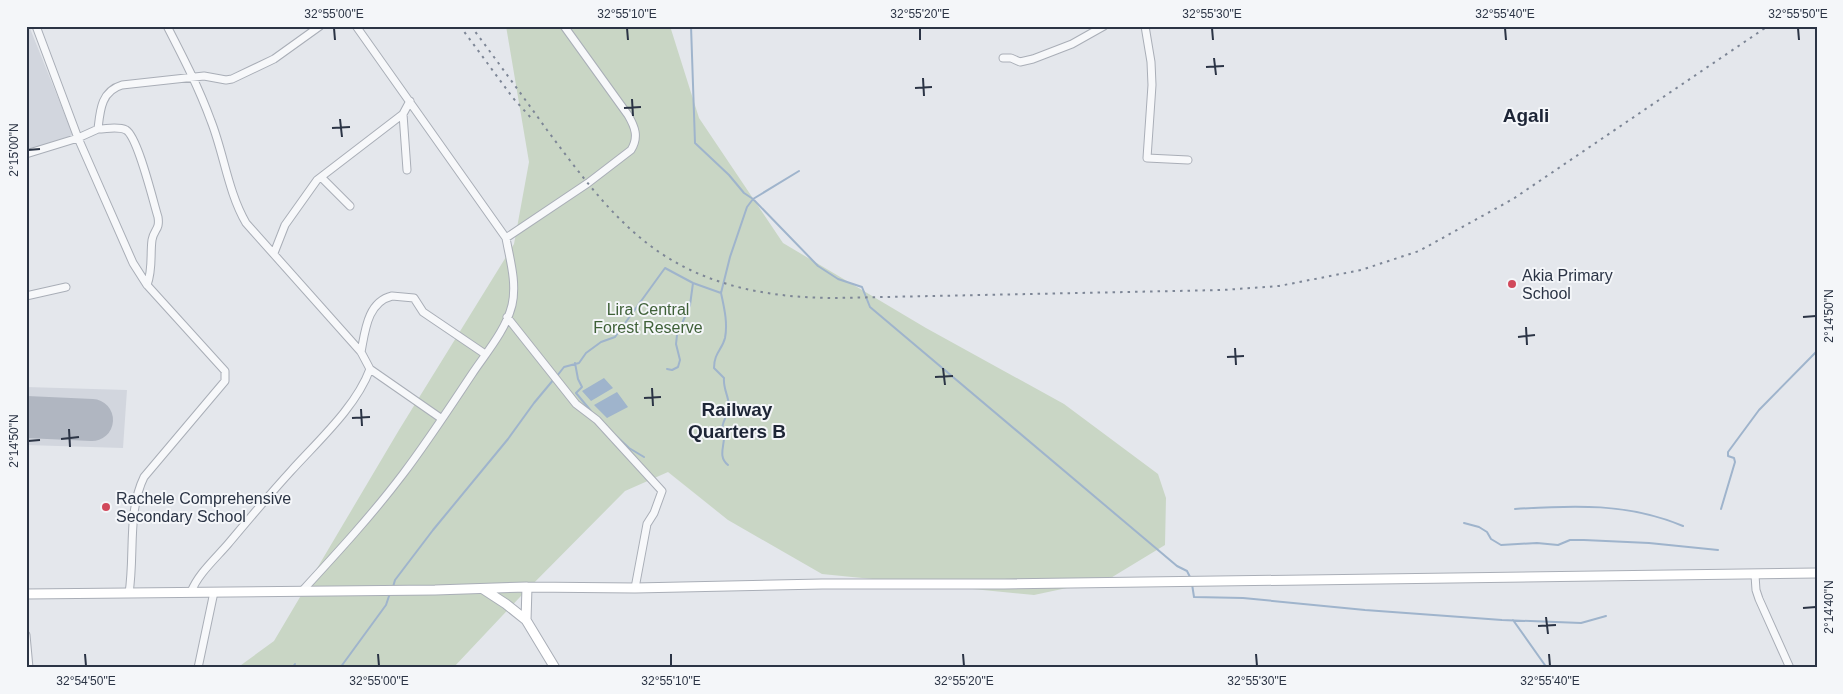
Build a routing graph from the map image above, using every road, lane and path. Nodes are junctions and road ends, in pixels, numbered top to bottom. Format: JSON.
{"nodes":[{"id":1,"x":36,"y":26,"type":"edge"},
{"id":2,"x":167,"y":26,"type":"edge"},
{"id":3,"x":320,"y":26,"type":"edge"},
{"id":4,"x":356,"y":26,"type":"edge"},
{"id":5,"x":564,"y":26,"type":"edge"},
{"id":6,"x":1104,"y":26,"type":"edge"},
{"id":7,"x":1145,"y":26,"type":"edge"},
{"id":8,"x":1003,"y":58,"type":"dead end"},
{"id":9,"x":193,"y":78,"type":"junction"},
{"id":10,"x":410,"y":100,"type":"junction"},
{"id":11,"x":404,"y":114,"type":"junction"},
{"id":12,"x":98,"y":129,"type":"junction"},
{"id":13,"x":78,"y":138,"type":"junction"},
{"id":14,"x":26,"y":154,"type":"edge"},
{"id":15,"x":1188,"y":160,"type":"dead end"},
{"id":16,"x":407,"y":170,"type":"dead end"},
{"id":17,"x":321,"y":177,"type":"junction"},
{"id":18,"x":350,"y":206,"type":"dead end"},
{"id":19,"x":506,"y":238,"type":"junction"},
{"id":20,"x":274,"y":253,"type":"junction"},
{"id":21,"x":148,"y":285,"type":"junction"},
{"id":22,"x":66,"y":287,"type":"dead end"},
{"id":23,"x":26,"y":296,"type":"edge"},
{"id":24,"x":507,"y":317,"type":"junction"},
{"id":25,"x":361,"y":352,"type":"junction"},
{"id":26,"x":485,"y":354,"type":"junction"},
{"id":27,"x":370,"y":369,"type":"junction"},
{"id":28,"x":442,"y":419,"type":"junction"},
{"id":29,"x":1817,"y":573,"type":"edge"},
{"id":30,"x":1755,"y":575,"type":"junction"},
{"id":31,"x":526,"y":587,"type":"junction"},
{"id":32,"x":635,"y":588,"type":"junction"},
{"id":33,"x":483,"y":589,"type":"junction"},
{"id":34,"x":302,"y":591,"type":"junction"},
{"id":35,"x":191,"y":592,"type":"junction"},
{"id":36,"x":214,"y":592,"type":"junction"},
{"id":37,"x":129,"y":593,"type":"junction"},
{"id":38,"x":26,"y":594,"type":"edge"},
{"id":39,"x":526,"y":620,"type":"junction"},
{"id":40,"x":26,"y":636,"type":"edge"},
{"id":41,"x":29,"y":668,"type":"edge"},
{"id":42,"x":198,"y":668,"type":"edge"},
{"id":43,"x":555,"y":668,"type":"edge"},
{"id":44,"x":1790,"y":668,"type":"edge"}],
"edges":[{"from":1,"to":13,"type":"street"},
{"from":2,"to":9,"type":"street"},
{"from":3,"to":9,"type":"street"},
{"from":4,"to":10,"type":"street"},
{"from":5,"to":19,"type":"street"},
{"from":6,"to":8,"type":"street"},
{"from":7,"to":15,"type":"street"},
{"from":9,"to":12,"type":"street"},
{"from":9,"to":20,"type":"street"},
{"from":10,"to":11,"type":"street"},
{"from":10,"to":19,"type":"street"},
{"from":11,"to":16,"type":"street"},
{"from":11,"to":17,"type":"street"},
{"from":12,"to":13,"type":"street"},
{"from":12,"to":21,"type":"street"},
{"from":13,"to":14,"type":"street"},
{"from":13,"to":21,"type":"street"},
{"from":17,"to":18,"type":"street"},
{"from":17,"to":20,"type":"street"},
{"from":19,"to":24,"type":"street"},
{"from":20,"to":25,"type":"street"},
{"from":21,"to":37,"type":"street"},
{"from":22,"to":23,"type":"street"},
{"from":24,"to":26,"type":"street"},
{"from":24,"to":32,"type":"street"},
{"from":25,"to":26,"type":"street"},
{"from":25,"to":27,"type":"street"},
{"from":26,"to":28,"type":"street"},
{"from":27,"to":28,"type":"street"},
{"from":27,"to":35,"type":"street"},
{"from":28,"to":34,"type":"street"},
{"from":29,"to":30,"type":"main road"},
{"from":30,"to":32,"type":"main road"},
{"from":30,"to":44,"type":"street"},
{"from":31,"to":32,"type":"main road"},
{"from":31,"to":33,"type":"main road"},
{"from":31,"to":39,"type":"main road"},
{"from":33,"to":34,"type":"main road"},
{"from":33,"to":39,"type":"main road"},
{"from":34,"to":36,"type":"main road"},
{"from":35,"to":36,"type":"main road"},
{"from":35,"to":37,"type":"main road"},
{"from":36,"to":42,"type":"street"},
{"from":37,"to":38,"type":"main road"},
{"from":39,"to":43,"type":"main road"},
{"from":40,"to":41,"type":"street"}]}
